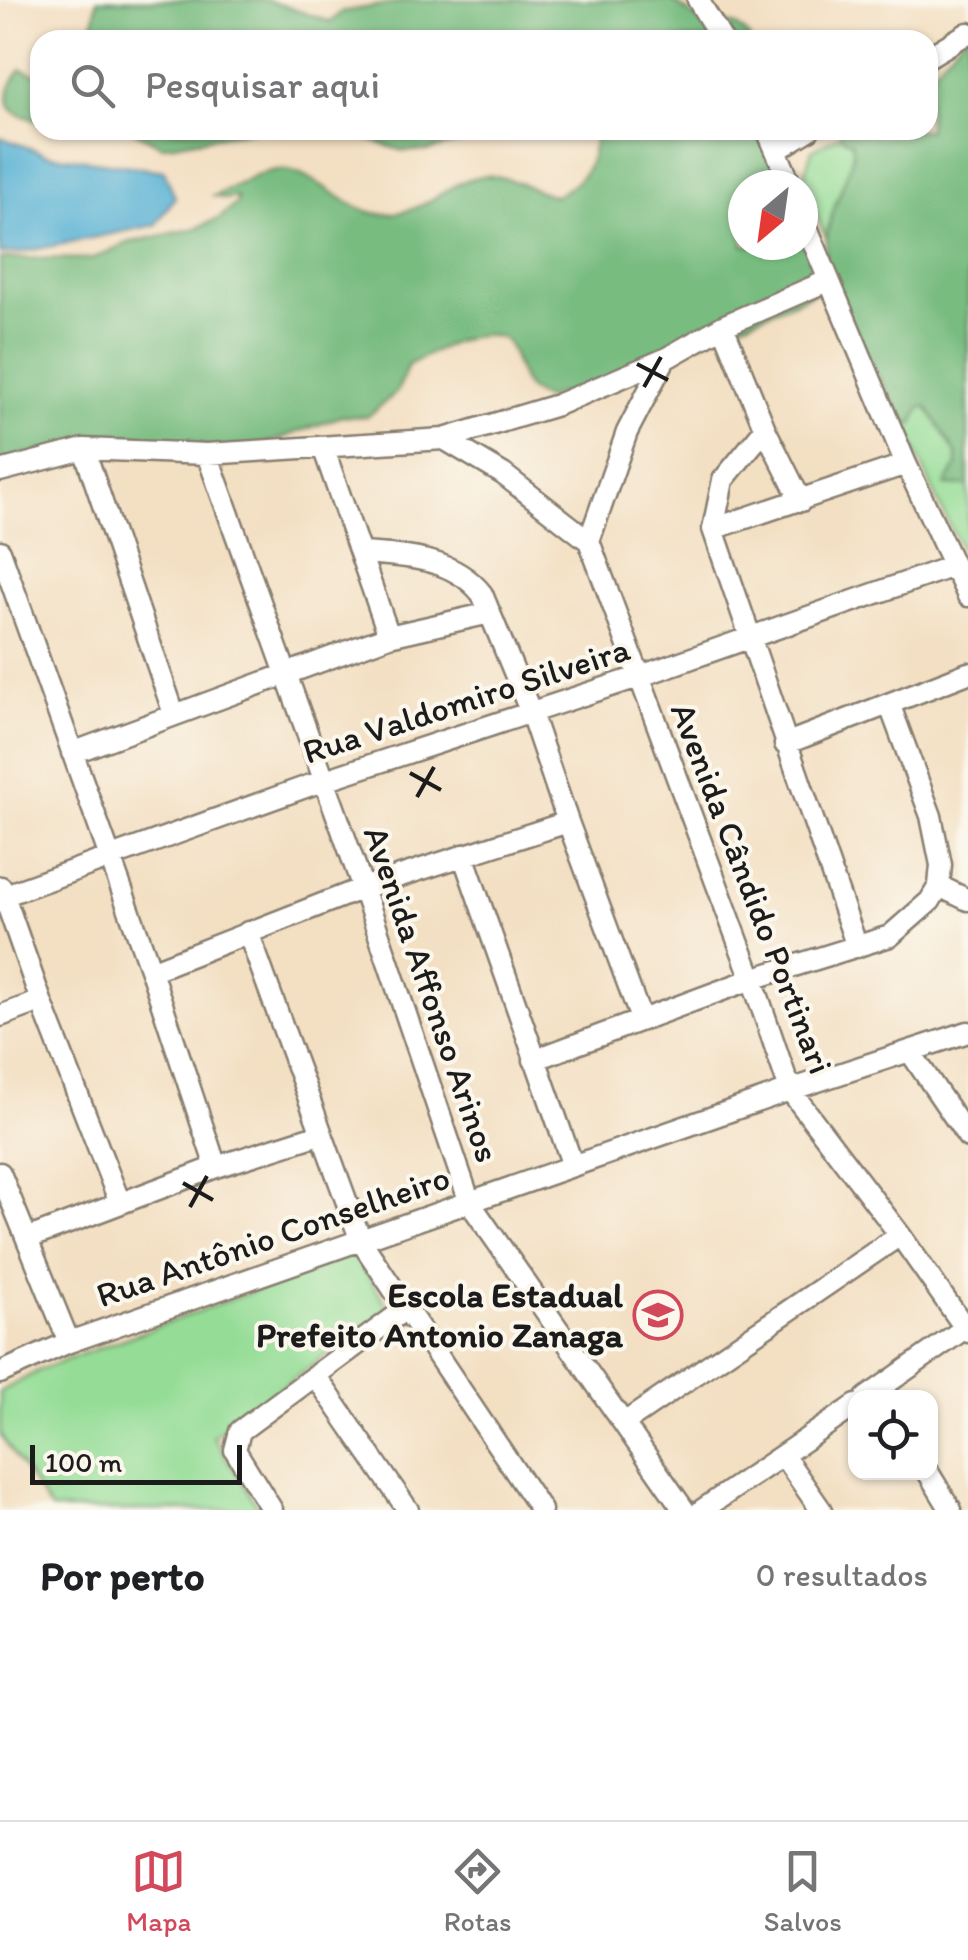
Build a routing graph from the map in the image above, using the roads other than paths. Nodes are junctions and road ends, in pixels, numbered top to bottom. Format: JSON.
{"nodes":[{"id":1,"x":708,"y":3,"type":"edge"},
{"id":2,"x":718,"y":30,"type":"edge"},
{"id":3,"x":968,"y":33,"type":"edge"},
{"id":4,"x":938,"y":51,"type":"edge"},
{"id":5,"x":772,"y":140,"type":"edge"},
{"id":6,"x":793,"y":140,"type":"edge"},
{"id":7,"x":777,"y":150,"type":"junction"},
{"id":8,"x":784,"y":170,"type":"edge"},
{"id":9,"x":818,"y":257,"type":"edge"},
{"id":10,"x":827,"y":281,"type":"junction"},
{"id":11,"x":723,"y":326,"type":"junction"},
{"id":12,"x":664,"y":360,"type":"junction"},
{"id":13,"x":765,"y":429,"type":"junction"},
{"id":14,"x":444,"y":439,"type":"junction"},
{"id":15,"x":323,"y":448,"type":"junction"},
{"id":16,"x":84,"y":450,"type":"junction"},
{"id":17,"x":206,"y":454,"type":"junction"},
{"id":18,"x":906,"y":464,"type":"junction"},
{"id":19,"x":0,"y":471,"type":"edge"},
{"id":20,"x":801,"y":501,"type":"junction"},
{"id":21,"x":713,"y":530,"type":"junction"},
{"id":22,"x":589,"y":540,"type":"junction"},
{"id":23,"x":0,"y":551,"type":"edge"},
{"id":24,"x":361,"y":553,"type":"junction"},
{"id":25,"x":953,"y":566,"type":"junction"},
{"id":26,"x":968,"y":596,"type":"edge"},
{"id":27,"x":490,"y":613,"type":"junction"},
{"id":28,"x":390,"y":636,"type":"junction"},
{"id":29,"x":748,"y":638,"type":"junction"},
{"id":30,"x":968,"y":673,"type":"edge"},
{"id":31,"x":286,"y":676,"type":"junction"},
{"id":32,"x":638,"y":677,"type":"junction"},
{"id":33,"x":890,"y":706,"type":"junction"},
{"id":34,"x":531,"y":713,"type":"junction"},
{"id":35,"x":174,"y":714,"type":"junction"},
{"id":36,"x":785,"y":744,"type":"junction"},
{"id":37,"x":72,"y":754,"type":"junction"},
{"id":38,"x":322,"y":781,"type":"junction"},
{"id":39,"x":568,"y":822,"type":"junction"},
{"id":40,"x":464,"y":856,"type":"junction"},
{"id":41,"x":109,"y":858,"type":"junction"},
{"id":42,"x":939,"y":886,"type":"junction"},
{"id":43,"x":362,"y":888,"type":"junction"},
{"id":44,"x":1,"y":893,"type":"edge"},
{"id":45,"x":968,"y":900,"type":"edge"},
{"id":46,"x":248,"y":932,"type":"junction"},
{"id":47,"x":856,"y":947,"type":"junction"},
{"id":48,"x":151,"y":971,"type":"junction"},
{"id":49,"x":752,"y":979,"type":"junction"},
{"id":50,"x":40,"y":1001,"type":"junction"},
{"id":51,"x":0,"y":1016,"type":"edge"},
{"id":52,"x":641,"y":1019,"type":"junction"},
{"id":53,"x":968,"y":1032,"type":"edge"},
{"id":54,"x":911,"y":1052,"type":"junction"},
{"id":55,"x":534,"y":1060,"type":"junction"},
{"id":56,"x":790,"y":1090,"type":"junction"},
{"id":57,"x":320,"y":1134,"type":"junction"},
{"id":58,"x":968,"y":1137,"type":"edge"},
{"id":59,"x":573,"y":1166,"type":"junction"},
{"id":60,"x":216,"y":1167,"type":"junction"},
{"id":61,"x":0,"y":1173,"type":"edge"},
{"id":62,"x":120,"y":1203,"type":"junction"},
{"id":63,"x":470,"y":1203,"type":"junction"},
{"id":64,"x":900,"y":1235,"type":"junction"},
{"id":65,"x":28,"y":1238,"type":"junction"},
{"id":66,"x":361,"y":1241,"type":"junction"},
{"id":67,"x":404,"y":1310,"type":"junction"},
{"id":68,"x":967,"y":1329,"type":"edge"},
{"id":69,"x":69,"y":1342,"type":"junction"},
{"id":70,"x":0,"y":1373,"type":"edge"},
{"id":71,"x":315,"y":1375,"type":"junction"},
{"id":72,"x":881,"y":1390,"type":"edge"},
{"id":73,"x":848,"y":1411,"type":"edge"},
{"id":74,"x":624,"y":1424,"type":"junction"},
{"id":75,"x":783,"y":1456,"type":"junction"},
{"id":76,"x":933,"y":1480,"type":"edge"},
{"id":77,"x":272,"y":1510,"type":"edge"},
{"id":78,"x":408,"y":1510,"type":"edge"},
{"id":79,"x":541,"y":1510,"type":"edge"},
{"id":80,"x":684,"y":1510,"type":"edge"},
{"id":81,"x":702,"y":1510,"type":"edge"},
{"id":82,"x":821,"y":1510,"type":"edge"},
{"id":83,"x":951,"y":1510,"type":"edge"}],
"edges":[{"from":1,"to":2,"type":"street"},
{"from":3,"to":4,"type":"street"},
{"from":5,"to":7,"type":"street"},
{"from":6,"to":7,"type":"street"},
{"from":7,"to":8,"type":"street"},
{"from":9,"to":10,"type":"street"},
{"from":10,"to":11,"type":"street"},
{"from":10,"to":18,"type":"street"},
{"from":11,"to":12,"type":"street"},
{"from":11,"to":13,"type":"street"},
{"from":12,"to":14,"type":"street"},
{"from":12,"to":22,"type":"street"},
{"from":13,"to":20,"type":"street"},
{"from":13,"to":21,"type":"street"},
{"from":14,"to":15,"type":"street"},
{"from":14,"to":22,"type":"street"},
{"from":15,"to":17,"type":"street"},
{"from":15,"to":24,"type":"street"},
{"from":16,"to":17,"type":"street"},
{"from":16,"to":19,"type":"street"},
{"from":16,"to":35,"type":"street"},
{"from":17,"to":31,"type":"street","name":"Avenida Affonso Arinos"},
{"from":18,"to":20,"type":"street"},
{"from":18,"to":25,"type":"street"},
{"from":20,"to":21,"type":"street"},
{"from":21,"to":29,"type":"street"},
{"from":22,"to":32,"type":"street","name":"Avenida Cândido Portinari"},
{"from":23,"to":37,"type":"street"},
{"from":24,"to":27,"type":"street"},
{"from":24,"to":28,"type":"street"},
{"from":25,"to":26,"type":"street"},
{"from":25,"to":29,"type":"street","name":"Rua Valdomiro Silveira"},
{"from":27,"to":28,"type":"street"},
{"from":27,"to":34,"type":"street"},
{"from":28,"to":31,"type":"street"},
{"from":29,"to":32,"type":"street","name":"Rua Valdomiro Silveira"},
{"from":29,"to":36,"type":"street"},
{"from":30,"to":33,"type":"street"},
{"from":31,"to":35,"type":"street"},
{"from":31,"to":38,"type":"street","name":"Avenida Affonso Arinos"},
{"from":32,"to":34,"type":"street","name":"Rua Valdomiro Silveira"},
{"from":32,"to":49,"type":"street","name":"Avenida Cândido Portinari"},
{"from":33,"to":36,"type":"street"},
{"from":33,"to":42,"type":"street"},
{"from":34,"to":38,"type":"street","name":"Rua Valdomiro Silveira"},
{"from":34,"to":39,"type":"street"},
{"from":35,"to":37,"type":"street"},
{"from":36,"to":47,"type":"street"},
{"from":37,"to":41,"type":"street"},
{"from":38,"to":41,"type":"street","name":"Rua Valdomiro Silveira"},
{"from":38,"to":43,"type":"street","name":"Avenida Affonso Arinos"},
{"from":39,"to":40,"type":"street"},
{"from":39,"to":52,"type":"street"},
{"from":40,"to":43,"type":"street"},
{"from":40,"to":55,"type":"street"},
{"from":41,"to":44,"type":"street","name":"Rua Valdomiro Silveira"},
{"from":41,"to":48,"type":"street"},
{"from":42,"to":45,"type":"street"},
{"from":42,"to":47,"type":"street"},
{"from":43,"to":46,"type":"street"},
{"from":43,"to":63,"type":"street","name":"Avenida Affonso Arinos"},
{"from":44,"to":50,"type":"street"},
{"from":46,"to":48,"type":"street"},
{"from":46,"to":57,"type":"street"},
{"from":47,"to":49,"type":"street"},
{"from":48,"to":60,"type":"street"},
{"from":49,"to":52,"type":"street"},
{"from":49,"to":56,"type":"street","name":"Avenida Cândido Portinari"},
{"from":50,"to":51,"type":"street"},
{"from":50,"to":62,"type":"street"},
{"from":52,"to":55,"type":"street"},
{"from":53,"to":54,"type":"street","name":"Rua Antônio Conselheiro"},
{"from":54,"to":56,"type":"street","name":"Rua Antônio Conselheiro"},
{"from":54,"to":58,"type":"street"},
{"from":55,"to":59,"type":"street"},
{"from":56,"to":59,"type":"street","name":"Rua Antônio Conselheiro"},
{"from":56,"to":64,"type":"street","name":"Avenida Cândido Portinari"},
{"from":57,"to":60,"type":"street"},
{"from":57,"to":66,"type":"street"},
{"from":59,"to":63,"type":"street","name":"Rua Antônio Conselheiro"},
{"from":60,"to":62,"type":"street"},
{"from":61,"to":65,"type":"street"},
{"from":62,"to":65,"type":"street"},
{"from":63,"to":66,"type":"street","name":"Rua Antônio Conselheiro"},
{"from":63,"to":74,"type":"street","name":"Avenida Affonso Arinos"},
{"from":64,"to":68,"type":"street","name":"Avenida Cândido Portinari"},
{"from":64,"to":74,"type":"street"},
{"from":65,"to":69,"type":"street"},
{"from":66,"to":67,"type":"street"},
{"from":66,"to":69,"type":"street","name":"Rua Antônio Conselheiro"},
{"from":67,"to":71,"type":"street"},
{"from":67,"to":79,"type":"street"},
{"from":68,"to":72,"type":"street"},
{"from":69,"to":70,"type":"street","name":"Rua Antônio Conselheiro"},
{"from":71,"to":77,"type":"street"},
{"from":71,"to":78,"type":"street"},
{"from":73,"to":75,"type":"street"},
{"from":74,"to":80,"type":"street","name":"Avenida Affonso Arinos"},
{"from":75,"to":81,"type":"street"},
{"from":75,"to":82,"type":"street"},
{"from":76,"to":83,"type":"street"}]}
